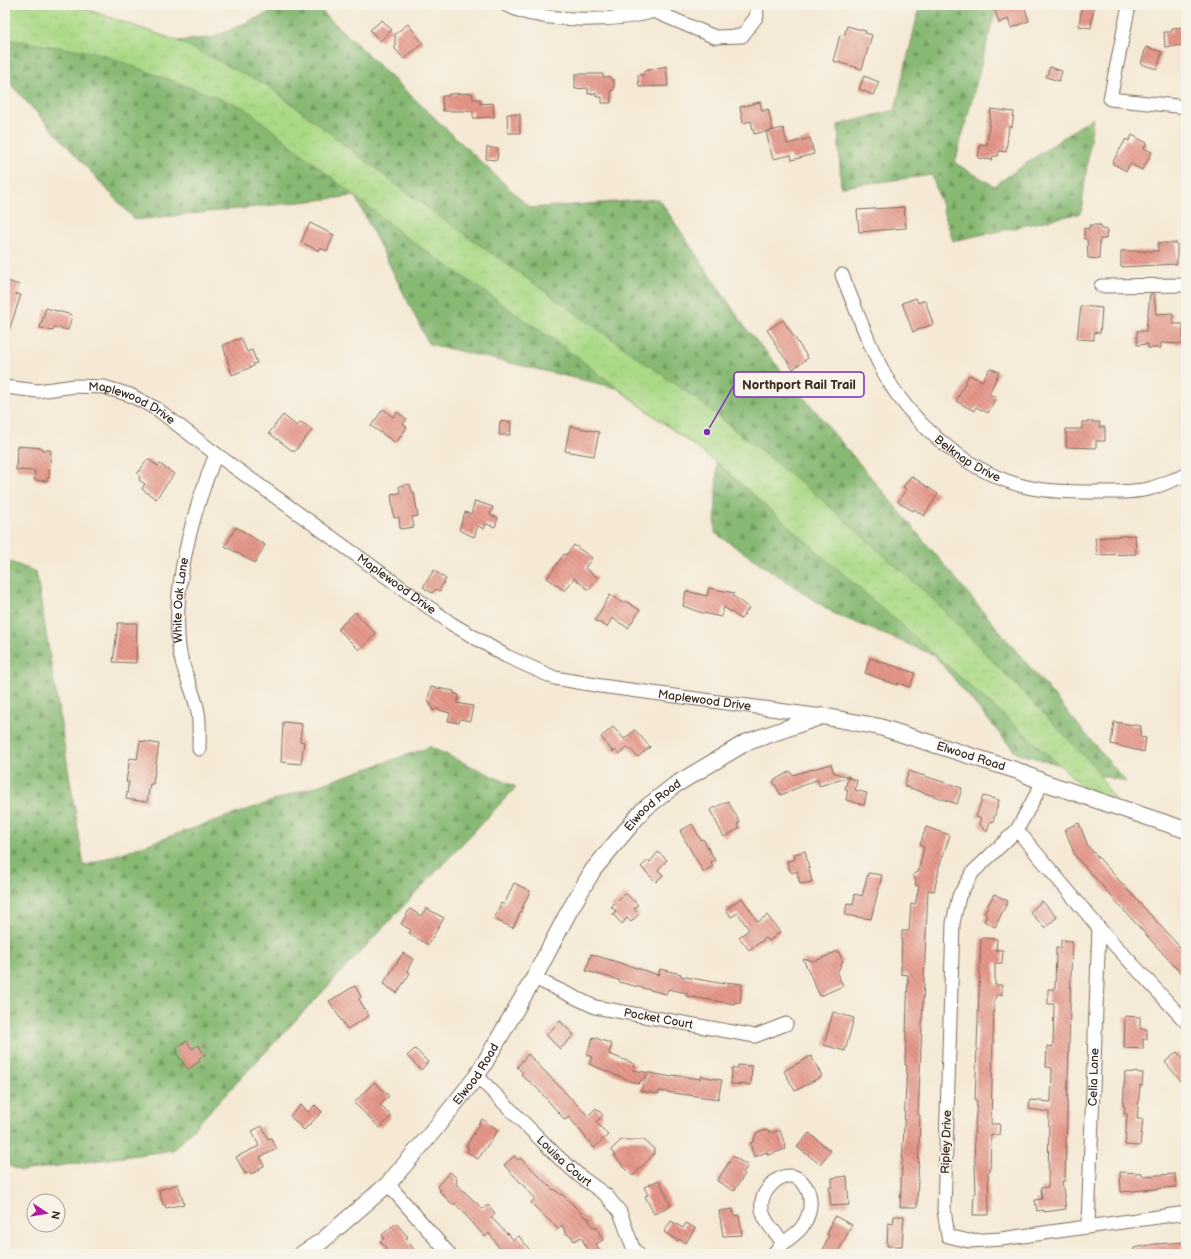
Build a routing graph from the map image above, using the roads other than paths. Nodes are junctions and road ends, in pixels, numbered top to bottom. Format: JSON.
{"nodes":[{"id":1,"x":506,"y":5,"type":"edge"},
{"id":2,"x":669,"y":5,"type":"edge"},
{"id":3,"x":756,"y":5,"type":"edge"},
{"id":4,"x":1129,"y":5,"type":"edge"},
{"id":5,"x":656,"y":12,"type":"junction"},
{"id":6,"x":1186,"y":107,"type":"edge"},
{"id":7,"x":842,"y":275,"type":"dead end"},
{"id":8,"x":1186,"y":285,"type":"edge"},
{"id":9,"x":1101,"y":286,"type":"dead end"},
{"id":10,"x":5,"y":387,"type":"edge"},
{"id":11,"x":216,"y":454,"type":"junction"},
{"id":12,"x":1186,"y":475,"type":"edge"},
{"id":13,"x":822,"y":716,"type":"junction"},
{"id":14,"x":199,"y":749,"type":"dead end"},
{"id":15,"x":1043,"y":782,"type":"junction"},
{"id":16,"x":1017,"y":830,"type":"junction"},
{"id":17,"x":1186,"y":830,"type":"edge"},
{"id":18,"x":1099,"y":928,"type":"junction"},
{"id":19,"x":534,"y":978,"type":"junction"},
{"id":20,"x":1186,"y":1022,"type":"edge"},
{"id":21,"x":786,"y":1024,"type":"dead end"},
{"id":22,"x":477,"y":1076,"type":"junction"},
{"id":23,"x":388,"y":1184,"type":"junction"},
{"id":24,"x":1186,"y":1213,"type":"edge"},
{"id":25,"x":1088,"y":1226,"type":"junction"},
{"id":26,"x":784,"y":1243,"type":"junction"},
{"id":27,"x":322,"y":1247,"type":"edge"},
{"id":28,"x":302,"y":1254,"type":"edge"},
{"id":29,"x":450,"y":1254,"type":"edge"},
{"id":30,"x":638,"y":1254,"type":"edge"},
{"id":31,"x":773,"y":1254,"type":"edge"}],
"edges":[{"from":1,"to":5,"type":"street"},
{"from":2,"to":5,"type":"street"},
{"from":3,"to":5,"type":"street"},
{"from":4,"to":6,"type":"street"},
{"from":7,"to":12,"type":"street","name":"Belknap Drive"},
{"from":8,"to":9,"type":"street"},
{"from":10,"to":11,"type":"street","name":"Maplewood Drive"},
{"from":11,"to":13,"type":"street","name":"Maplewood Drive"},
{"from":11,"to":14,"type":"street","name":"White Oak Lane"},
{"from":13,"to":15,"type":"main road","name":"Elwood Road"},
{"from":13,"to":19,"type":"main road","name":"Elwood Road"},
{"from":15,"to":16,"type":"street","name":"Ripley Drive"},
{"from":15,"to":17,"type":"main road","name":"Elwood Road"},
{"from":16,"to":18,"type":"street"},
{"from":16,"to":25,"type":"street","name":"Ripley Drive"},
{"from":18,"to":20,"type":"street"},
{"from":18,"to":25,"type":"street","name":"Celia Lane"},
{"from":19,"to":21,"type":"street","name":"Pocket Court"},
{"from":19,"to":22,"type":"main road","name":"Elwood Road"},
{"from":22,"to":23,"type":"main road","name":"Elwood Road"},
{"from":22,"to":30,"type":"street","name":"Louisa Court"},
{"from":23,"to":27,"type":"main road","name":"Elwood Road"},
{"from":23,"to":29,"type":"street"},
{"from":24,"to":25,"type":"street","name":"Ripley Drive"},
{"from":26,"to":26,"type":"street"},
{"from":26,"to":31,"type":"street"},
{"from":27,"to":28,"type":"main road","name":"Elwood Road"}]}
